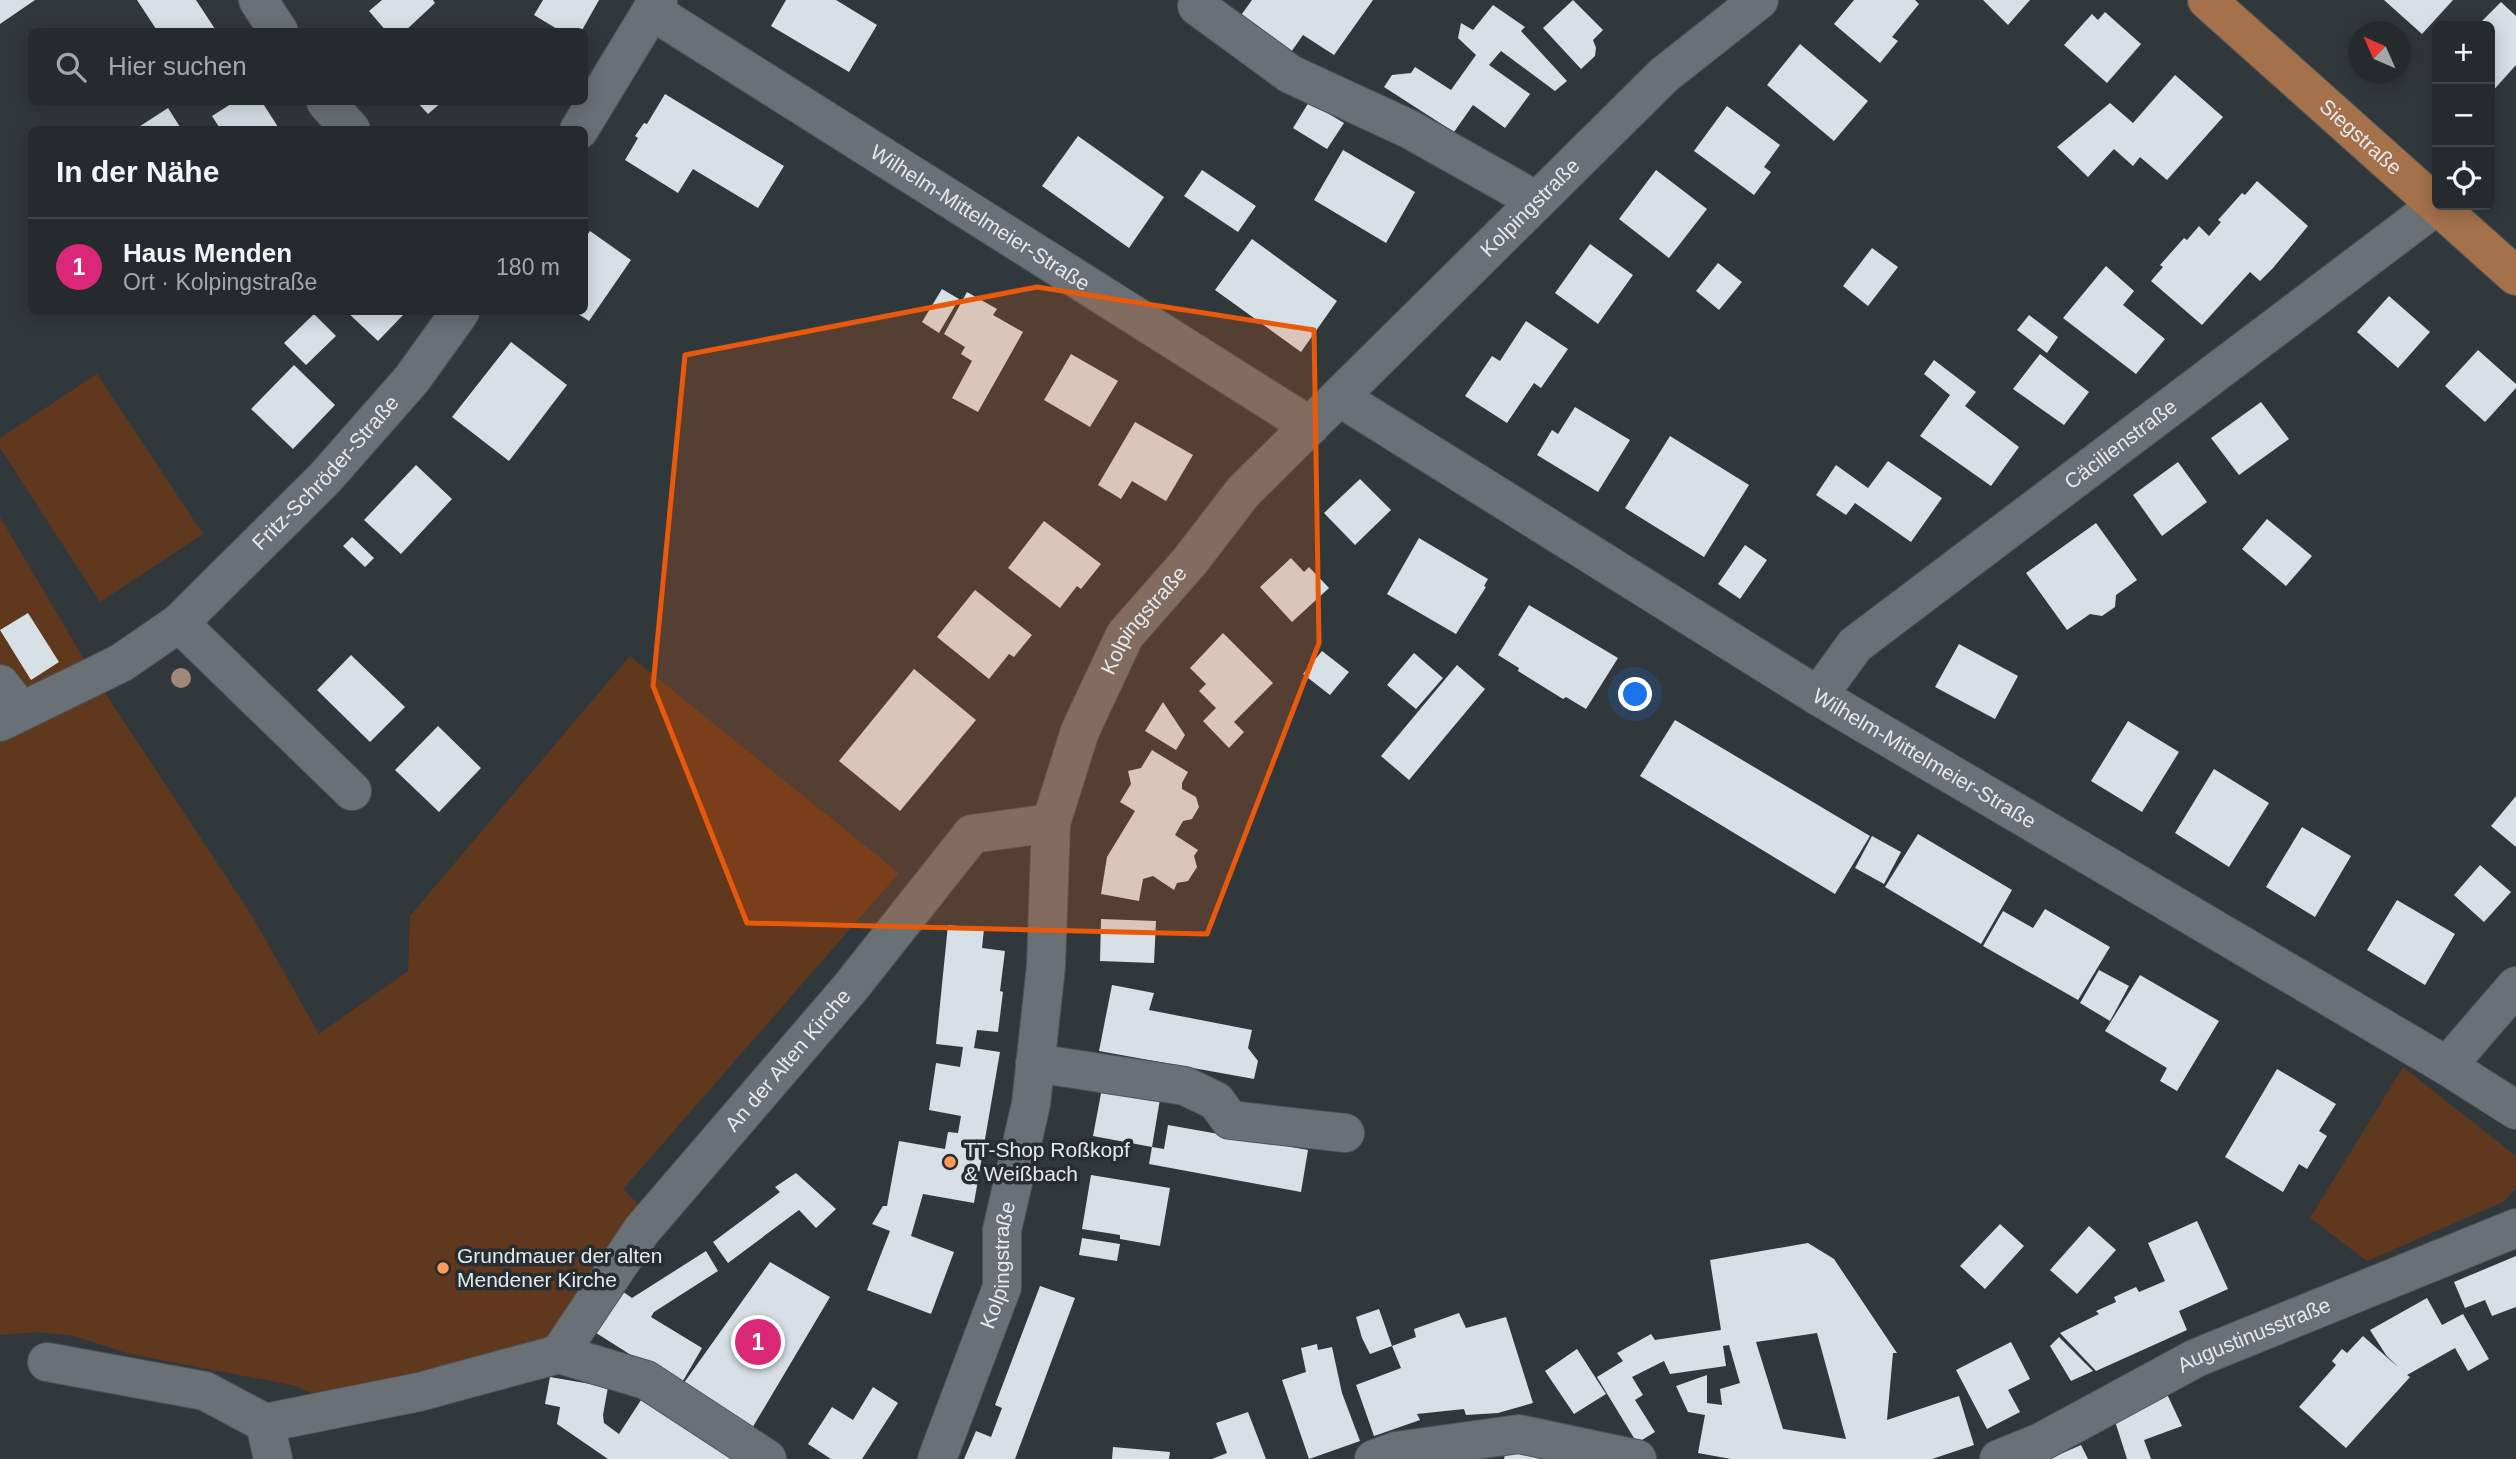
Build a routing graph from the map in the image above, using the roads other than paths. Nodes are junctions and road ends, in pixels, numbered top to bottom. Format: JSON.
{"nodes":[{"id":1,"x":258,"y":0,"type":"edge"},
{"id":2,"x":1201,"y":0,"type":"edge"},
{"id":3,"x":1759,"y":0,"type":"edge"},
{"id":4,"x":2207,"y":0,"type":"edge"},
{"id":5,"x":655,"y":6,"type":"edge"},
{"id":6,"x":276,"y":28,"type":"edge"},
{"id":7,"x":329,"y":105,"type":"edge"},
{"id":8,"x":347,"y":126,"type":"edge"},
{"id":9,"x":581,"y":126,"type":"edge"},
{"id":10,"x":1537,"y":201,"type":"junction"},
{"id":11,"x":2432,"y":202,"type":"edge"},
{"id":12,"x":2432,"y":209,"type":"edge"},
{"id":13,"x":2441,"y":210,"type":"edge"},
{"id":14,"x":2516,"y":276,"type":"edge"},
{"id":15,"x":458,"y":315,"type":"edge"},
{"id":16,"x":1339,"y":397,"type":"junction"},
{"id":17,"x":1310,"y":426,"type":"junction"},
{"id":18,"x":179,"y":623,"type":"junction"},
{"id":19,"x":1818,"y":696,"type":"junction"},
{"id":20,"x":7,"y":706,"type":"edge"},
{"id":21,"x":352,"y":791,"type":"dead end"},
{"id":22,"x":1051,"y":823,"type":"junction"},
{"id":23,"x":2516,"y":986,"type":"edge"},
{"id":24,"x":1035,"y":1063,"type":"junction"},
{"id":25,"x":2447,"y":1066,"type":"junction"},
{"id":26,"x":2516,"y":1110,"type":"edge"},
{"id":27,"x":1345,"y":1133,"type":"dead end"},
{"id":28,"x":2516,"y":1228,"type":"edge"},
{"id":29,"x":559,"y":1354,"type":"junction"},
{"id":30,"x":47,"y":1362,"type":"dead end"},
{"id":31,"x":269,"y":1441,"type":"edge"},
{"id":32,"x":767,"y":1459,"type":"edge"},
{"id":33,"x":937,"y":1459,"type":"edge"},
{"id":34,"x":1374,"y":1459,"type":"edge"},
{"id":35,"x":1637,"y":1459,"type":"edge"},
{"id":36,"x":1999,"y":1459,"type":"edge"}],
"edges":[{"from":1,"to":6,"type":"street"},
{"from":2,"to":10,"type":"street"},
{"from":3,"to":10,"type":"street","name":"Kolpingstraße"},
{"from":4,"to":11,"type":"main road","name":"Siegstraße"},
{"from":5,"to":9,"type":"street"},
{"from":5,"to":17,"type":"street","name":"Wilhelm-Mittelmeier-Straße"},
{"from":7,"to":8,"type":"street"},
{"from":10,"to":16,"type":"street","name":"Kolpingstraße"},
{"from":12,"to":19,"type":"street","name":"Cäcilienstraße"},
{"from":13,"to":14,"type":"main road","name":"Siegstraße"},
{"from":15,"to":18,"type":"street","name":"Fritz-Schröder-Straße"},
{"from":16,"to":17,"type":"street","name":"Kolpingstraße"},
{"from":16,"to":19,"type":"street","name":"Wilhelm-Mittelmeier-Straße"},
{"from":17,"to":22,"type":"street","name":"Kolpingstraße"},
{"from":18,"to":20,"type":"street","name":"Fritz-Schröder-Straße"},
{"from":18,"to":21,"type":"street"},
{"from":19,"to":25,"type":"street","name":"Wilhelm-Mittelmeier-Straße"},
{"from":22,"to":24,"type":"street","name":"Kolpingstraße"},
{"from":22,"to":29,"type":"street","name":"An der Alten Kirche"},
{"from":23,"to":25,"type":"street"},
{"from":24,"to":27,"type":"street"},
{"from":24,"to":33,"type":"street","name":"Kolpingstraße"},
{"from":25,"to":26,"type":"street","name":"Wilhelm-Mittelmeier-Straße"},
{"from":28,"to":36,"type":"street","name":"Augustinusstraße"},
{"from":29,"to":31,"type":"street"},
{"from":29,"to":32,"type":"street"},
{"from":30,"to":31,"type":"street"},
{"from":34,"to":35,"type":"street"}]}
